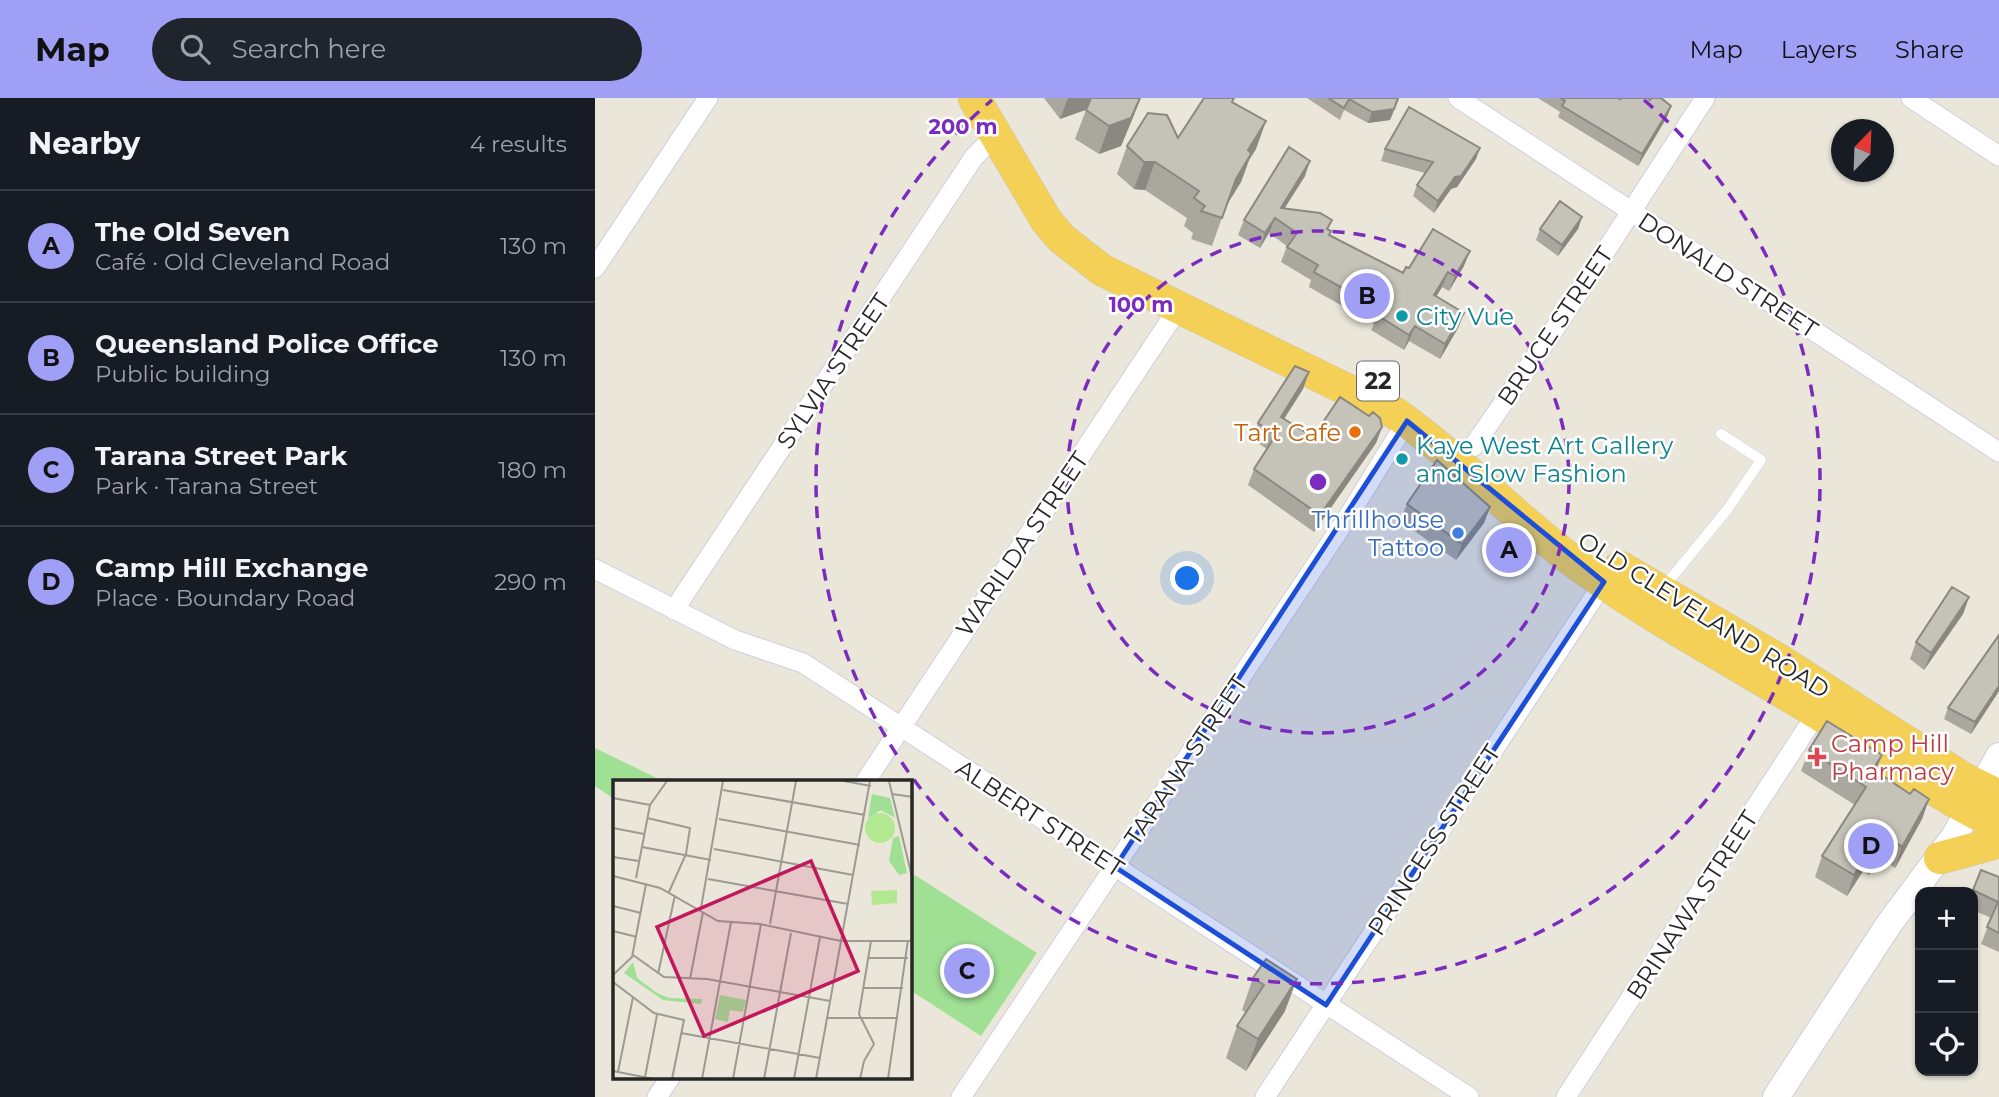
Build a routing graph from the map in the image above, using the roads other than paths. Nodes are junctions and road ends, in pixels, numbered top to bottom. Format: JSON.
{"nodes":[{"id":1,"x":708,"y":98,"type":"edge"},
{"id":2,"x":974,"y":98,"type":"edge"},
{"id":3,"x":997,"y":98,"type":"edge"},
{"id":4,"x":1458,"y":98,"type":"edge"},
{"id":5,"x":1705,"y":98,"type":"edge"},
{"id":6,"x":1911,"y":98,"type":"edge"},
{"id":7,"x":996,"y":135,"type":"junction"},
{"id":8,"x":1999,"y":156,"type":"edge"},
{"id":9,"x":1630,"y":211,"type":"junction"},
{"id":10,"x":595,"y":268,"type":"edge"},
{"id":11,"x":1179,"y":307,"type":"junction"},
{"id":12,"x":1407,"y":421,"type":"junction"},
{"id":13,"x":1721,"y":434,"type":"dead end"},
{"id":14,"x":1473,"y":447,"type":"junction"},
{"id":15,"x":1999,"y":452,"type":"edge"},
{"id":16,"x":595,"y":569,"type":"edge"},
{"id":17,"x":1661,"y":591,"type":"junction"},
{"id":18,"x":1603,"y":592,"type":"junction"},
{"id":19,"x":674,"y":610,"type":"junction"},
{"id":20,"x":1796,"y":706,"type":"junction"},
{"id":21,"x":900,"y":727,"type":"junction"},
{"id":22,"x":1999,"y":756,"type":"edge"},
{"id":23,"x":866,"y":780,"type":"edge"},
{"id":24,"x":1988,"y":795,"type":"edge"},
{"id":25,"x":1999,"y":825,"type":"edge"},
{"id":26,"x":1999,"y":842,"type":"edge"},
{"id":27,"x":1940,"y":858,"type":"junction"},
{"id":28,"x":1115,"y":867,"type":"junction"},
{"id":29,"x":1326,"y":1005,"type":"junction"},
{"id":30,"x":669,"y":1080,"type":"edge"},
{"id":31,"x":657,"y":1097,"type":"edge"},
{"id":32,"x":961,"y":1097,"type":"edge"},
{"id":33,"x":1265,"y":1097,"type":"edge"},
{"id":34,"x":1469,"y":1097,"type":"edge"},
{"id":35,"x":1566,"y":1097,"type":"edge"},
{"id":36,"x":1776,"y":1097,"type":"edge"}],
"edges":[{"from":1,"to":10,"type":"street"},
{"from":2,"to":7,"type":"highway","name":"OLD CLEVELAND ROAD","number":"22"},
{"from":3,"to":14,"type":"highway","name":"OLD CLEVELAND ROAD","number":"22"},
{"from":4,"to":9,"type":"street","name":"DONALD STREET"},
{"from":5,"to":9,"type":"street","name":"BRUCE STREET"},
{"from":6,"to":8,"type":"street"},
{"from":7,"to":11,"type":"highway","name":"OLD CLEVELAND ROAD","number":"22"},
{"from":7,"to":19,"type":"street","name":"SYLVIA STREET"},
{"from":9,"to":14,"type":"street","name":"BRUCE STREET"},
{"from":9,"to":15,"type":"street","name":"DONALD STREET"},
{"from":11,"to":12,"type":"highway","name":"OLD CLEVELAND ROAD","number":"22"},
{"from":11,"to":21,"type":"street","name":"WARILDA STREET"},
{"from":12,"to":18,"type":"highway","name":"OLD CLEVELAND ROAD","number":"22"},
{"from":12,"to":28,"type":"street","name":"TARANA STREET"},
{"from":13,"to":17,"type":"lane"},
{"from":14,"to":17,"type":"highway","name":"OLD CLEVELAND ROAD","number":"22"},
{"from":16,"to":19,"type":"street","name":"ALBERT STREET"},
{"from":17,"to":24,"type":"highway","name":"OLD CLEVELAND ROAD","number":"22"},
{"from":18,"to":20,"type":"highway","name":"OLD CLEVELAND ROAD","number":"22"},
{"from":18,"to":29,"type":"street","name":"PRINCESS STREET"},
{"from":19,"to":21,"type":"street","name":"ALBERT STREET"},
{"from":20,"to":24,"type":"highway","name":"OLD CLEVELAND ROAD","number":"22"},
{"from":20,"to":35,"type":"street","name":"BRINAWA STREET"},
{"from":21,"to":23,"type":"street","name":"WARILDA STREET"},
{"from":21,"to":28,"type":"street","name":"ALBERT STREET"},
{"from":22,"to":24,"type":"main road"},
{"from":24,"to":25,"type":"highway","name":"OLD CLEVELAND ROAD","number":"22"},
{"from":24,"to":27,"type":"main road"},
{"from":26,"to":27,"type":"highway"},
{"from":27,"to":36,"type":"main road"},
{"from":28,"to":29,"type":"street","name":"ALBERT STREET"},
{"from":28,"to":32,"type":"street","name":"TARANA STREET"},
{"from":29,"to":33,"type":"street","name":"PRINCESS STREET"},
{"from":29,"to":34,"type":"street","name":"ALBERT STREET"},
{"from":30,"to":31,"type":"street"}]}
